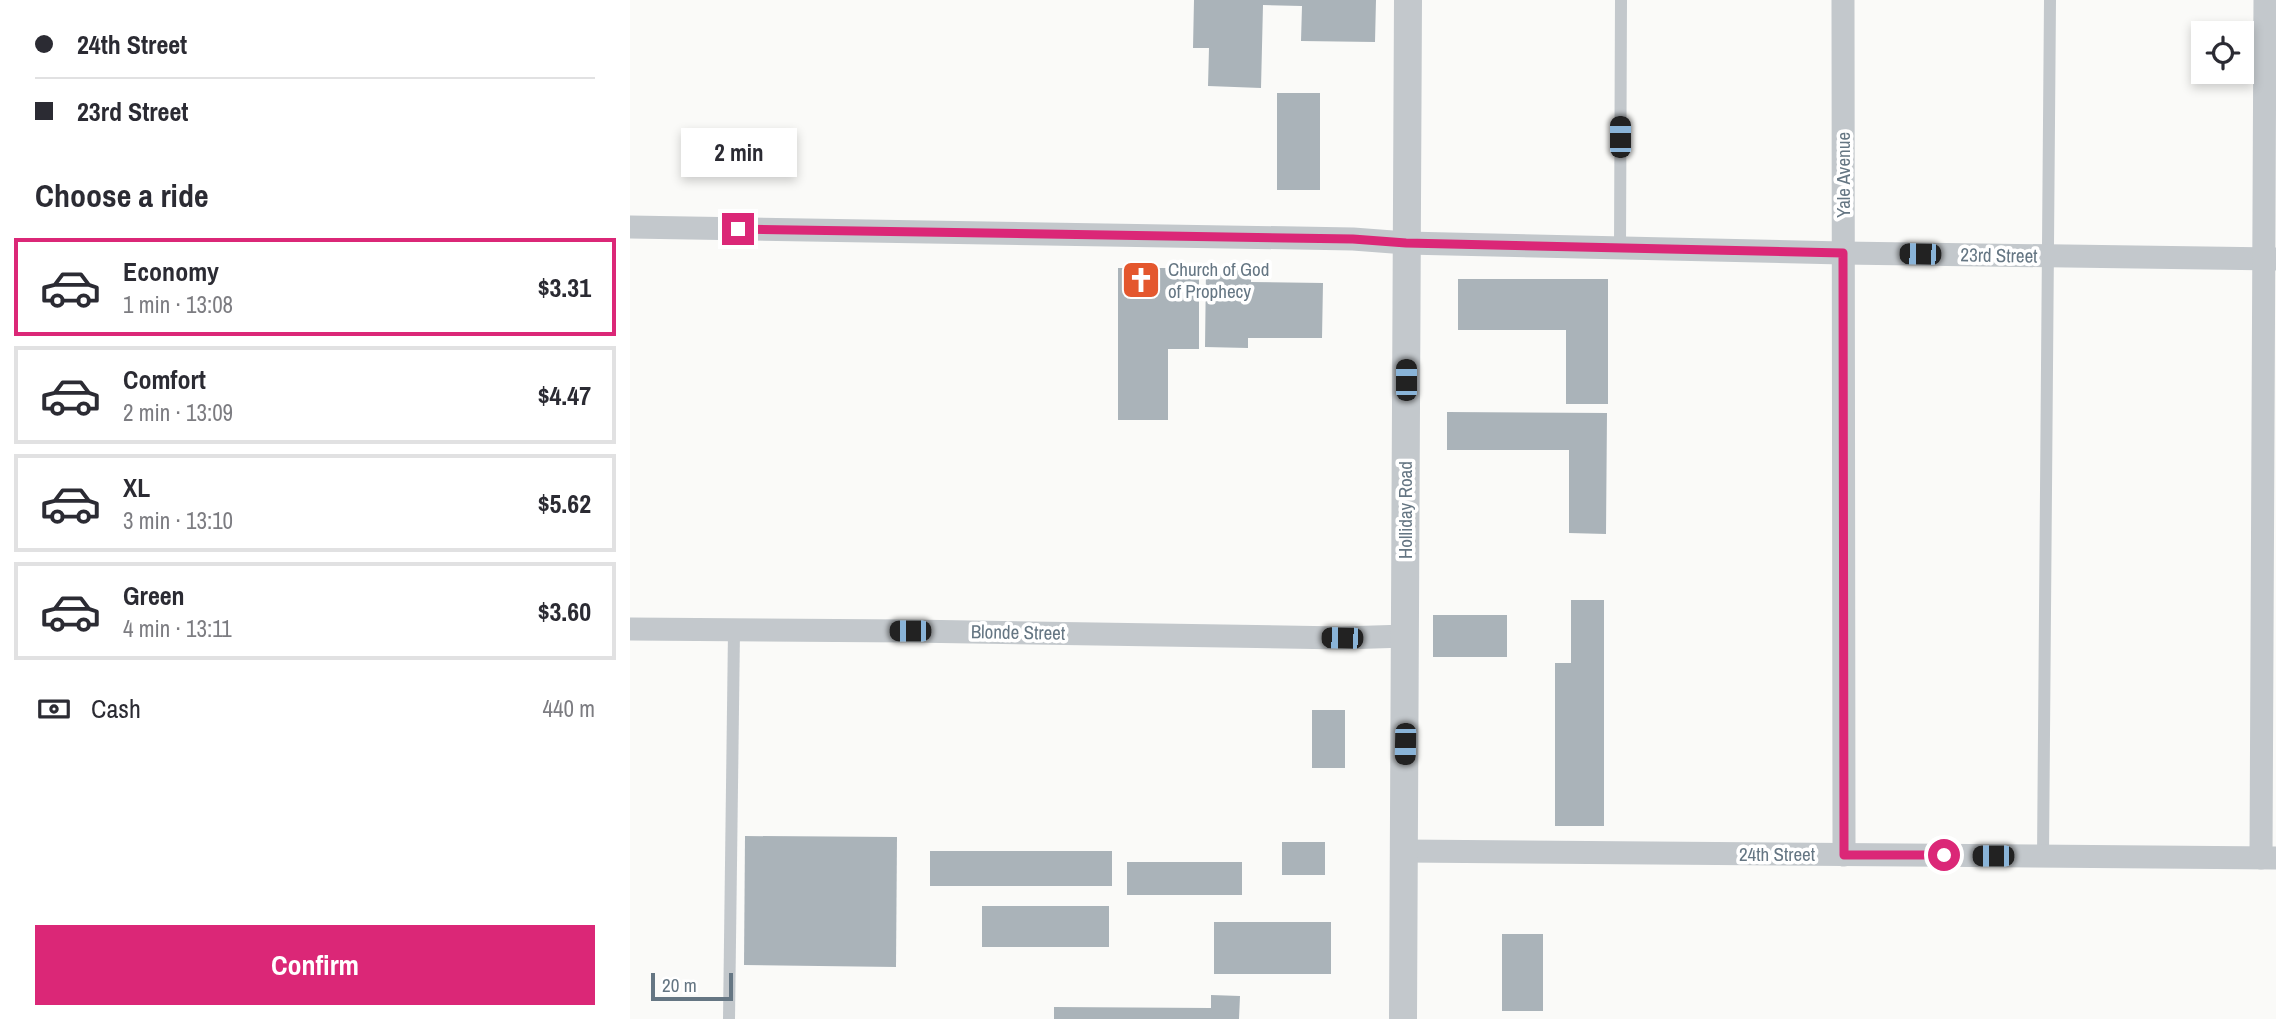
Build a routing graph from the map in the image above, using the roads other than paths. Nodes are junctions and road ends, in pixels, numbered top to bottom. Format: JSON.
{"nodes":[{"id":1,"x":1408,"y":0,"type":"edge"},
{"id":2,"x":1621,"y":0,"type":"edge"},
{"id":3,"x":1843,"y":0,"type":"edge"},
{"id":4,"x":2050,"y":0,"type":"edge"},
{"id":5,"x":2265,"y":0,"type":"edge"},
{"id":6,"x":630,"y":227,"type":"edge"},
{"id":7,"x":1406,"y":243,"type":"junction"},
{"id":8,"x":1619,"y":247,"type":"junction"},
{"id":9,"x":1843,"y":253,"type":"junction"},
{"id":10,"x":2048,"y":256,"type":"junction"},
{"id":11,"x":2270,"y":259,"type":"edge"},
{"id":12,"x":630,"y":629,"type":"edge"},
{"id":13,"x":734,"y":631,"type":"junction"},
{"id":14,"x":1406,"y":636,"type":"junction"},
{"id":15,"x":1404,"y":851,"type":"junction"},
{"id":16,"x":1844,"y":855,"type":"junction"},
{"id":17,"x":2043,"y":856,"type":"junction"},
{"id":18,"x":2268,"y":858,"type":"edge"},
{"id":19,"x":729,"y":1019,"type":"edge"},
{"id":20,"x":1403,"y":1019,"type":"edge"}],
"edges":[{"from":1,"to":7,"type":"street","name":"Holliday Road"},
{"from":2,"to":8,"type":"lane"},
{"from":3,"to":9,"type":"street","name":"Yale Avenue"},
{"from":4,"to":10,"type":"lane"},
{"from":5,"to":11,"type":"street"},
{"from":6,"to":7,"type":"street","name":"23rd Street"},
{"from":7,"to":8,"type":"street","name":"23rd Street"},
{"from":7,"to":14,"type":"street","name":"Holliday Road"},
{"from":8,"to":9,"type":"street","name":"23rd Street"},
{"from":9,"to":10,"type":"street","name":"23rd Street"},
{"from":9,"to":16,"type":"street","name":"Yale Avenue"},
{"from":10,"to":11,"type":"street","name":"23rd Street"},
{"from":10,"to":17,"type":"lane"},
{"from":11,"to":18,"type":"street"},
{"from":12,"to":13,"type":"street","name":"Blonde Street"},
{"from":13,"to":14,"type":"street","name":"Blonde Street"},
{"from":13,"to":19,"type":"lane"},
{"from":14,"to":15,"type":"street","name":"Holliday Road"},
{"from":15,"to":16,"type":"street","name":"24th Street"},
{"from":15,"to":20,"type":"street","name":"Holliday Road"},
{"from":16,"to":17,"type":"street","name":"24th Street"},
{"from":17,"to":18,"type":"street","name":"24th Street"}]}
